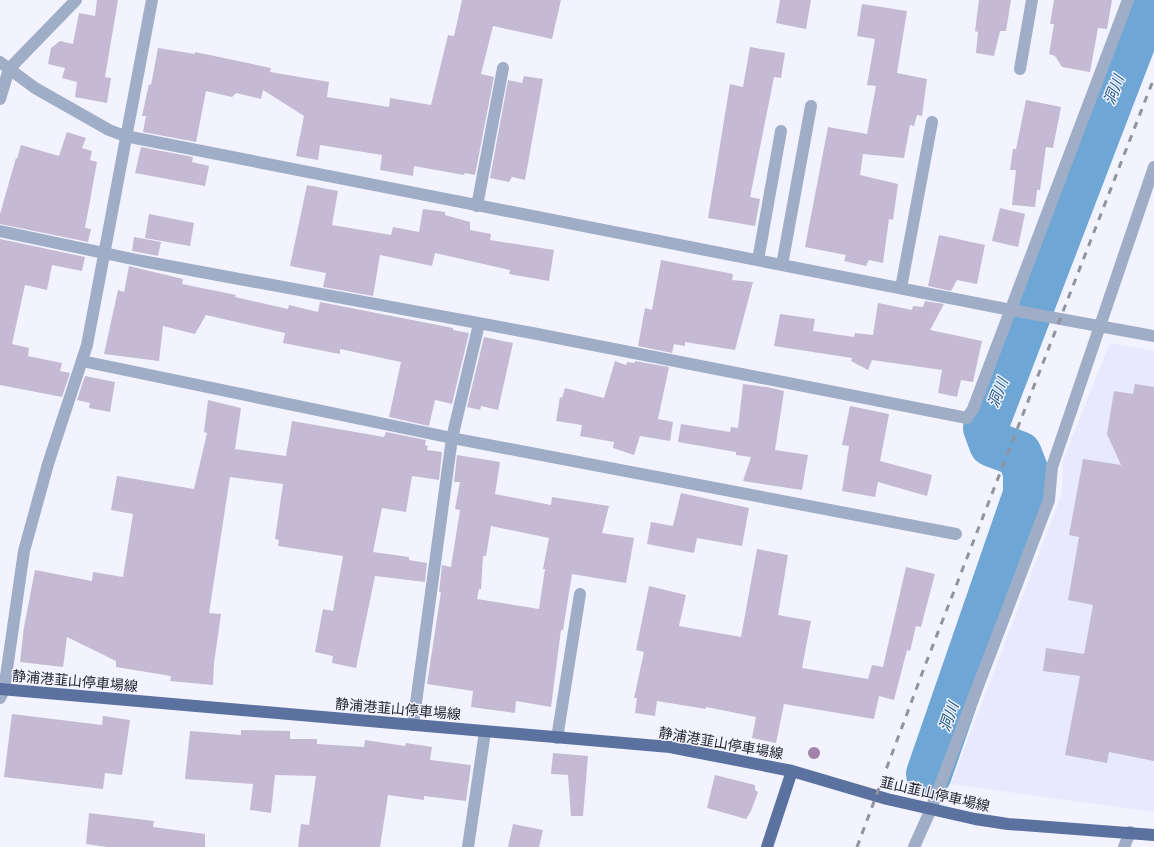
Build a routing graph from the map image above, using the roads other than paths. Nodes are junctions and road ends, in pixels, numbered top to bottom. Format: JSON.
{"nodes":[{"id":1,"x":76,"y":0,"type":"edge"},
{"id":2,"x":152,"y":0,"type":"edge"},
{"id":3,"x":1032,"y":0,"type":"edge"},
{"id":4,"x":1128,"y":0,"type":"edge"},
{"id":5,"x":4,"y":66,"type":"edge"},
{"id":6,"x":503,"y":68,"type":"dead end"},
{"id":7,"x":1020,"y":69,"type":"dead end"},
{"id":8,"x":0,"y":99,"type":"edge"},
{"id":9,"x":811,"y":106,"type":"dead end"},
{"id":10,"x":932,"y":122,"type":"dead end"},
{"id":11,"x":781,"y":131,"type":"dead end"},
{"id":12,"x":124,"y":136,"type":"junction"},
{"id":13,"x":1154,"y":167,"type":"edge"},
{"id":14,"x":477,"y":206,"type":"junction"},
{"id":15,"x":0,"y":231,"type":"edge"},
{"id":16,"x":104,"y":252,"type":"junction"},
{"id":17,"x":758,"y":260,"type":"junction"},
{"id":18,"x":782,"y":265,"type":"junction"},
{"id":19,"x":901,"y":288,"type":"junction"},
{"id":20,"x":1014,"y":310,"type":"junction"},
{"id":21,"x":479,"y":324,"type":"junction"},
{"id":22,"x":1100,"y":326,"type":"junction"},
{"id":23,"x":1154,"y":336,"type":"edge"},
{"id":24,"x":82,"y":361,"type":"junction"},
{"id":25,"x":452,"y":438,"type":"junction"},
{"id":26,"x":956,"y":534,"type":"dead end"},
{"id":27,"x":580,"y":594,"type":"dead end"},
{"id":28,"x":1,"y":692,"type":"edge"},
{"id":29,"x":413,"y":725,"type":"junction"},
{"id":30,"x":485,"y":732,"type":"junction"},
{"id":31,"x":557,"y":738,"type":"junction"},
{"id":32,"x":792,"y":771,"type":"junction"},
{"id":33,"x":930,"y":809,"type":"junction"},
{"id":34,"x":1130,"y":832,"type":"junction"},
{"id":35,"x":1154,"y":835,"type":"edge"},
{"id":36,"x":468,"y":847,"type":"edge"},
{"id":37,"x":767,"y":847,"type":"edge"},
{"id":38,"x":914,"y":847,"type":"edge"},
{"id":39,"x":1124,"y":847,"type":"edge"}],
"edges":[{"from":1,"to":5,"type":"street"},
{"from":2,"to":12,"type":"street"},
{"from":3,"to":7,"type":"street"},
{"from":4,"to":20,"type":"street"},
{"from":5,"to":8,"type":"street"},
{"from":5,"to":12,"type":"street"},
{"from":6,"to":14,"type":"street"},
{"from":9,"to":18,"type":"street"},
{"from":10,"to":19,"type":"street"},
{"from":11,"to":17,"type":"street"},
{"from":12,"to":14,"type":"street"},
{"from":12,"to":16,"type":"street"},
{"from":13,"to":22,"type":"street"},
{"from":14,"to":17,"type":"street"},
{"from":15,"to":16,"type":"street"},
{"from":16,"to":21,"type":"street"},
{"from":16,"to":24,"type":"street"},
{"from":17,"to":18,"type":"street"},
{"from":18,"to":19,"type":"street"},
{"from":19,"to":20,"type":"street"},
{"from":20,"to":21,"type":"street"},
{"from":20,"to":22,"type":"street"},
{"from":21,"to":25,"type":"street"},
{"from":22,"to":23,"type":"street"},
{"from":22,"to":33,"type":"street"},
{"from":24,"to":25,"type":"street"},
{"from":24,"to":28,"type":"street"},
{"from":25,"to":26,"type":"street"},
{"from":25,"to":29,"type":"street"},
{"from":27,"to":31,"type":"street"},
{"from":28,"to":29,"type":"main road","name":"静浦港韮山停車場線"},
{"from":29,"to":30,"type":"main road","name":"静浦港韮山停車場線"},
{"from":30,"to":31,"type":"main road","name":"静浦港韮山停車場線"},
{"from":30,"to":36,"type":"street"},
{"from":31,"to":32,"type":"main road","name":"静浦港韮山停車場線"},
{"from":32,"to":33,"type":"main road","name":"韮山韮山停車場線"},
{"from":32,"to":37,"type":"main road"},
{"from":33,"to":34,"type":"main road","name":"韮山韮山停車場線"},
{"from":33,"to":38,"type":"street"},
{"from":34,"to":35,"type":"main road","name":"韮山韮山停車場線"},
{"from":34,"to":39,"type":"street"}]}
